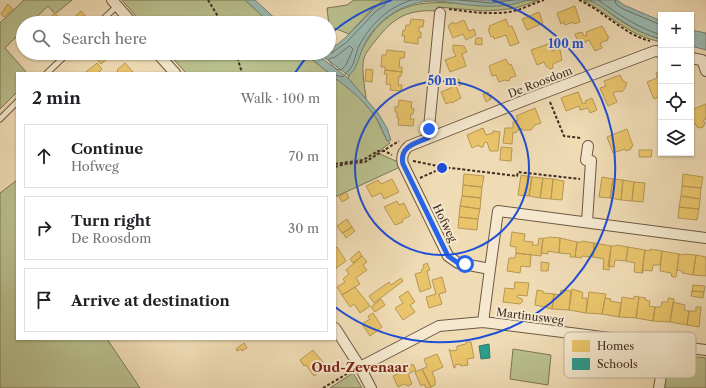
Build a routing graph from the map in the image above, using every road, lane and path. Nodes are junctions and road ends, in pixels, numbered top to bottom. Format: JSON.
{"nodes":[{"id":1,"x":208,"y":0,"type":"edge"},
{"id":2,"x":544,"y":0,"type":"edge"},
{"id":3,"x":579,"y":0,"type":"edge"},
{"id":4,"x":115,"y":3,"type":"edge"},
{"id":5,"x":440,"y":13,"type":"joint"},
{"id":6,"x":105,"y":16,"type":"edge"},
{"id":7,"x":126,"y":16,"type":"edge"},
{"id":8,"x":218,"y":16,"type":"edge"},
{"id":9,"x":655,"y":42,"type":"dead end"},
{"id":10,"x":658,"y":52,"type":"edge"},
{"id":11,"x":694,"y":59,"type":"edge"},
{"id":12,"x":61,"y":60,"type":"edge"},
{"id":13,"x":164,"y":60,"type":"edge"},
{"id":14,"x":238,"y":60,"type":"edge"},
{"id":15,"x":706,"y":71,"type":"edge"},
{"id":16,"x":48,"y":72,"type":"edge"},
{"id":17,"x":173,"y":72,"type":"edge"},
{"id":18,"x":242,"y":72,"type":"edge"},
{"id":19,"x":546,"y":92,"type":"junction"},
{"id":20,"x":16,"y":103,"type":"edge"},
{"id":21,"x":0,"y":118,"type":"edge"},
{"id":22,"x":428,"y":138,"type":"junction"},
{"id":23,"x":588,"y":146,"type":"joint"},
{"id":24,"x":402,"y":159,"type":"junction"},
{"id":25,"x":336,"y":164,"type":"edge"},
{"id":26,"x":336,"y":167,"type":"edge"},
{"id":27,"x":443,"y":167,"type":"junction"},
{"id":28,"x":589,"y":181,"type":"junction"},
{"id":29,"x":411,"y":182,"type":"junction"},
{"id":30,"x":587,"y":222,"type":"junction"},
{"id":31,"x":706,"y":238,"type":"edge"},
{"id":32,"x":490,"y":269,"type":"junction"},
{"id":33,"x":483,"y":322,"type":"junction"},
{"id":34,"x":336,"y":330,"type":"edge"},
{"id":35,"x":564,"y":332,"type":"edge"},
{"id":36,"x":696,"y":349,"type":"edge"},
{"id":37,"x":706,"y":350,"type":"edge"},
{"id":38,"x":360,"y":367,"type":"junction"},
{"id":39,"x":661,"y":378,"type":"edge"},
{"id":40,"x":323,"y":388,"type":"edge"},
{"id":41,"x":371,"y":388,"type":"edge"},
{"id":42,"x":659,"y":388,"type":"edge"}],
"edges":[{"from":1,"to":8,"type":"path"},
{"from":2,"to":5,"type":"path"},
{"from":3,"to":9,"type":"path"},
{"from":4,"to":6,"type":"lane"},
{"from":4,"to":7,"type":"street"},
{"from":5,"to":22,"type":"street"},
{"from":10,"to":19,"type":"street","name":"De Roosdom"},
{"from":11,"to":15,"type":"street"},
{"from":12,"to":16,"type":"lane"},
{"from":13,"to":17,"type":"street"},
{"from":14,"to":18,"type":"path"},
{"from":19,"to":22,"type":"street","name":"De Roosdom"},
{"from":19,"to":23,"type":"path"},
{"from":20,"to":21,"type":"lane"},
{"from":22,"to":24,"type":"street","name":"De Roosdom"},
{"from":23,"to":28,"type":"street"},
{"from":24,"to":27,"type":"path"},
{"from":24,"to":29,"type":"street","name":"Hofweg"},
{"from":25,"to":26,"type":"path"},
{"from":27,"to":28,"type":"path"},
{"from":27,"to":29,"type":"path"},
{"from":28,"to":30,"type":"street"},
{"from":29,"to":32,"type":"street","name":"Hofweg"},
{"from":30,"to":31,"type":"street"},
{"from":30,"to":32,"type":"street"},
{"from":32,"to":33,"type":"street"},
{"from":33,"to":35,"type":"street","name":"Martinusweg"},
{"from":33,"to":38,"type":"street","name":"Martinusweg"},
{"from":34,"to":38,"type":"street"},
{"from":36,"to":37,"type":"street","name":"Martinusweg"},
{"from":38,"to":40,"type":"path"},
{"from":38,"to":41,"type":"street"},
{"from":39,"to":42,"type":"street"}]}
